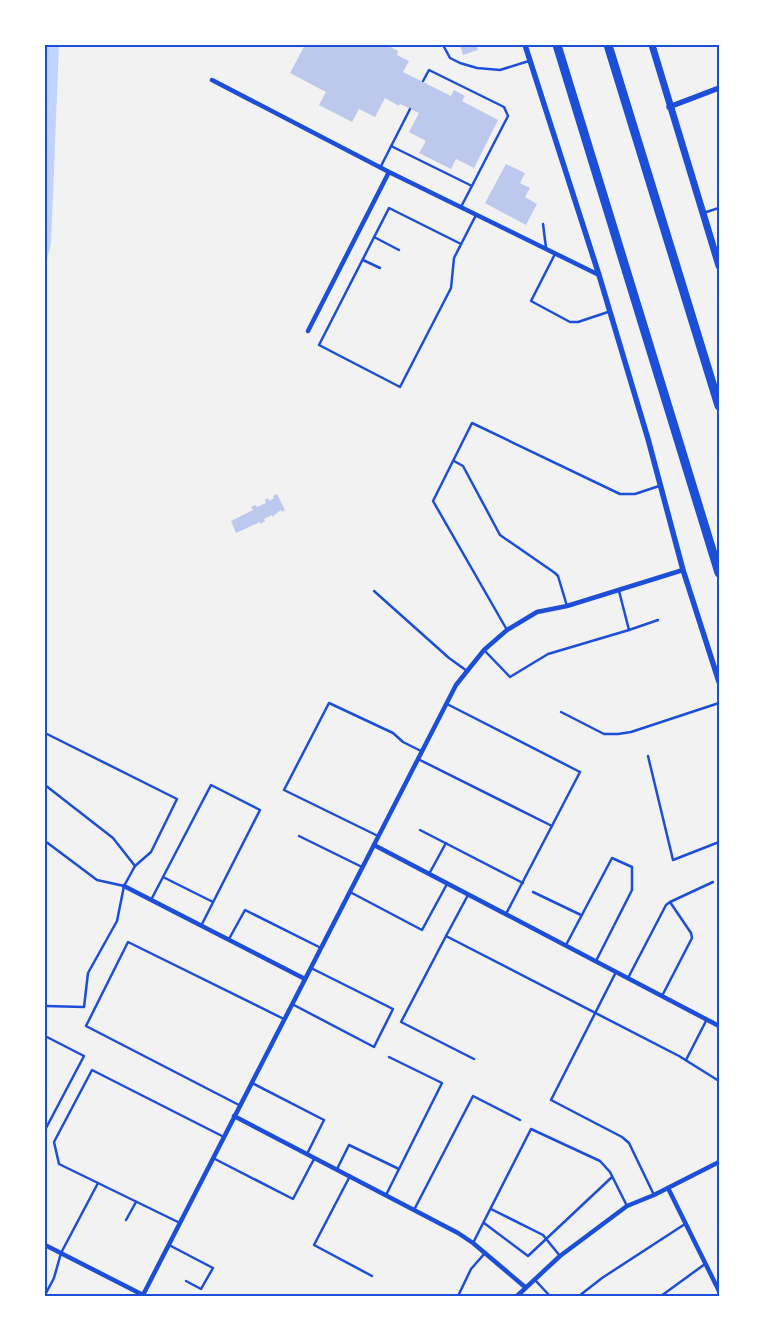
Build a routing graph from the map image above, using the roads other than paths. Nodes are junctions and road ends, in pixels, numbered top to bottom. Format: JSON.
{"nodes":[{"id":1,"x":443,"y":45,"type":"edge"},
{"id":2,"x":525,"y":45,"type":"edge"},
{"id":3,"x":557,"y":45,"type":"edge"},
{"id":4,"x":608,"y":45,"type":"edge"},
{"id":5,"x":652,"y":45,"type":"edge"},
{"id":6,"x":530,"y":60,"type":"junction"},
{"id":7,"x":212,"y":80,"type":"dead end"},
{"id":8,"x":423,"y":81,"type":"dead end"},
{"id":9,"x":719,"y":88,"type":"edge"},
{"id":10,"x":669,"y":107,"type":"junction"},
{"id":11,"x":410,"y":109,"type":"dead end"},
{"id":12,"x":391,"y":146,"type":"junction"},
{"id":13,"x":380,"y":168,"type":"junction"},
{"id":14,"x":389,"y":172,"type":"junction"},
{"id":15,"x":472,"y":186,"type":"junction"},
{"id":16,"x":461,"y":208,"type":"junction"},
{"id":17,"x":719,"y":208,"type":"edge"},
{"id":18,"x":702,"y":213,"type":"junction"},
{"id":19,"x":476,"y":215,"type":"junction"},
{"id":20,"x":543,"y":224,"type":"dead end"},
{"id":21,"x":374,"y":237,"type":"junction"},
{"id":22,"x":461,"y":244,"type":"junction"},
{"id":23,"x":546,"y":249,"type":"junction"},
{"id":24,"x":398,"y":250,"type":"dead end"},
{"id":25,"x":555,"y":254,"type":"junction"},
{"id":26,"x":363,"y":260,"type":"junction"},
{"id":27,"x":719,"y":266,"type":"edge"},
{"id":28,"x":380,"y":268,"type":"dead end"},
{"id":29,"x":598,"y":275,"type":"junction"},
{"id":30,"x":610,"y":312,"type":"junction"},
{"id":31,"x":308,"y":331,"type":"dead end"},
{"id":32,"x":719,"y":406,"type":"edge"},
{"id":33,"x":453,"y":460,"type":"junction"},
{"id":34,"x":661,"y":486,"type":"junction"},
{"id":35,"x":683,"y":570,"type":"junction"},
{"id":36,"x":719,"y":573,"type":"edge"},
{"id":37,"x":618,"y":591,"type":"junction"},
{"id":38,"x":374,"y":592,"type":"dead end"},
{"id":39,"x":566,"y":606,"type":"junction"},
{"id":40,"x":658,"y":620,"type":"dead end"},
{"id":41,"x":507,"y":630,"type":"junction"},
{"id":42,"x":629,"y":630,"type":"junction"},
{"id":43,"x":484,"y":650,"type":"junction"},
{"id":44,"x":467,"y":671,"type":"junction"},
{"id":45,"x":719,"y":682,"type":"edge"},
{"id":46,"x":719,"y":703,"type":"edge"},
{"id":47,"x":447,"y":704,"type":"junction"},
{"id":48,"x":561,"y":712,"type":"dead end"},
{"id":49,"x":45,"y":733,"type":"edge"},
{"id":50,"x":422,"y":752,"type":"junction"},
{"id":51,"x":648,"y":756,"type":"dead end"},
{"id":52,"x":418,"y":759,"type":"junction"},
{"id":53,"x":45,"y":785,"type":"edge"},
{"id":54,"x":552,"y":826,"type":"junction"},
{"id":55,"x":420,"y":830,"type":"dead end"},
{"id":56,"x":299,"y":836,"type":"dead end"},
{"id":57,"x":379,"y":837,"type":"junction"},
{"id":58,"x":45,"y":842,"type":"edge"},
{"id":59,"x":719,"y":842,"type":"edge"},
{"id":60,"x":446,"y":843,"type":"junction"},
{"id":61,"x":374,"y":845,"type":"junction"},
{"id":62,"x":135,"y":866,"type":"junction"},
{"id":63,"x":363,"y":868,"type":"junction"},
{"id":64,"x":429,"y":874,"type":"junction"},
{"id":65,"x":163,"y":877,"type":"junction"},
{"id":66,"x":713,"y":882,"type":"dead end"},
{"id":67,"x":522,"y":883,"type":"junction"},
{"id":68,"x":448,"y":884,"type":"junction"},
{"id":69,"x":124,"y":886,"type":"junction"},
{"id":70,"x":350,"y":892,"type":"junction"},
{"id":71,"x":533,"y":892,"type":"dead end"},
{"id":72,"x":468,"y":894,"type":"junction"},
{"id":73,"x":151,"y":900,"type":"junction"},
{"id":74,"x":213,"y":902,"type":"junction"},
{"id":75,"x":670,"y":902,"type":"junction"},
{"id":76,"x":506,"y":914,"type":"junction"},
{"id":77,"x":581,"y":916,"type":"junction"},
{"id":78,"x":201,"y":926,"type":"junction"},
{"id":79,"x":446,"y":936,"type":"junction"},
{"id":80,"x":229,"y":940,"type":"junction"},
{"id":81,"x":566,"y":945,"type":"junction"},
{"id":82,"x":321,"y":948,"type":"junction"},
{"id":83,"x":596,"y":961,"type":"junction"},
{"id":84,"x":311,"y":967,"type":"junction"},
{"id":85,"x":616,"y":972,"type":"junction"},
{"id":86,"x":628,"y":978,"type":"junction"},
{"id":87,"x":305,"y":979,"type":"junction"},
{"id":88,"x":662,"y":996,"type":"junction"},
{"id":89,"x":292,"y":1004,"type":"junction"},
{"id":90,"x":45,"y":1006,"type":"edge"},
{"id":91,"x":595,"y":1013,"type":"junction"},
{"id":92,"x":706,"y":1019,"type":"junction"},
{"id":93,"x":284,"y":1020,"type":"junction"},
{"id":94,"x":719,"y":1026,"type":"edge"},
{"id":95,"x":45,"y":1036,"type":"edge"},
{"id":96,"x":389,"y":1057,"type":"dead end"},
{"id":97,"x":474,"y":1059,"type":"dead end"},
{"id":98,"x":686,"y":1060,"type":"junction"},
{"id":99,"x":719,"y":1081,"type":"edge"},
{"id":100,"x":252,"y":1083,"type":"junction"},
{"id":101,"x":240,"y":1105,"type":"junction"},
{"id":102,"x":234,"y":1116,"type":"junction"},
{"id":103,"x":520,"y":1120,"type":"dead end"},
{"id":104,"x":45,"y":1130,"type":"edge"},
{"id":105,"x":224,"y":1137,"type":"junction"},
{"id":106,"x":307,"y":1154,"type":"junction"},
{"id":107,"x":314,"y":1157,"type":"junction"},
{"id":108,"x":213,"y":1158,"type":"junction"},
{"id":109,"x":719,"y":1162,"type":"edge"},
{"id":110,"x":336,"y":1169,"type":"junction"},
{"id":111,"x":399,"y":1169,"type":"junction"},
{"id":112,"x":350,"y":1176,"type":"junction"},
{"id":113,"x":612,"y":1177,"type":"junction"},
{"id":114,"x":98,"y":1183,"type":"junction"},
{"id":115,"x":668,"y":1188,"type":"junction"},
{"id":116,"x":386,"y":1195,"type":"junction"},
{"id":117,"x":654,"y":1195,"type":"junction"},
{"id":118,"x":136,"y":1202,"type":"junction"},
{"id":119,"x":627,"y":1206,"type":"junction"},
{"id":120,"x":491,"y":1209,"type":"junction"},
{"id":121,"x":414,"y":1210,"type":"junction"},
{"id":122,"x":126,"y":1220,"type":"dead end"},
{"id":123,"x":180,"y":1223,"type":"junction"},
{"id":124,"x":484,"y":1223,"type":"junction"},
{"id":125,"x":685,"y":1224,"type":"junction"},
{"id":126,"x":546,"y":1240,"type":"junction"},
{"id":127,"x":473,"y":1243,"type":"junction"},
{"id":128,"x":45,"y":1245,"type":"edge"},
{"id":129,"x":168,"y":1245,"type":"junction"},
{"id":130,"x":61,"y":1253,"type":"junction"},
{"id":131,"x":485,"y":1253,"type":"junction"},
{"id":132,"x":560,"y":1256,"type":"junction"},
{"id":133,"x":705,"y":1264,"type":"junction"},
{"id":134,"x":372,"y":1276,"type":"dead end"},
{"id":135,"x":534,"y":1279,"type":"junction"},
{"id":136,"x":186,"y":1282,"type":"dead end"},
{"id":137,"x":525,"y":1287,"type":"junction"},
{"id":138,"x":719,"y":1291,"type":"edge"},
{"id":139,"x":459,"y":1294,"type":"dead end"},
{"id":140,"x":45,"y":1295,"type":"edge"},
{"id":141,"x":144,"y":1296,"type":"edge"},
{"id":142,"x":517,"y":1296,"type":"edge"},
{"id":143,"x":550,"y":1296,"type":"edge"},
{"id":144,"x":579,"y":1296,"type":"edge"},
{"id":145,"x":661,"y":1296,"type":"edge"}],
"edges":[{"from":1,"to":6,"type":"lane"},
{"from":2,"to":6,"type":"street"},
{"from":3,"to":36,"type":"highway"},
{"from":4,"to":32,"type":"highway"},
{"from":5,"to":10,"type":"main road"},
{"from":6,"to":29,"type":"street"},
{"from":7,"to":13,"type":"street"},
{"from":8,"to":15,"type":"lane"},
{"from":9,"to":10,"type":"street"},
{"from":10,"to":18,"type":"main road"},
{"from":11,"to":12,"type":"lane"},
{"from":12,"to":13,"type":"lane"},
{"from":12,"to":15,"type":"lane"},
{"from":13,"to":14,"type":"street"},
{"from":14,"to":16,"type":"street"},
{"from":14,"to":31,"type":"street"},
{"from":15,"to":16,"type":"lane"},
{"from":16,"to":19,"type":"street"},
{"from":17,"to":18,"type":"lane"},
{"from":18,"to":27,"type":"main road"},
{"from":19,"to":22,"type":"lane"},
{"from":19,"to":23,"type":"street"},
{"from":20,"to":23,"type":"lane"},
{"from":21,"to":22,"type":"lane"},
{"from":21,"to":24,"type":"lane"},
{"from":21,"to":26,"type":"lane"},
{"from":22,"to":26,"type":"lane"},
{"from":23,"to":25,"type":"street"},
{"from":25,"to":29,"type":"street"},
{"from":25,"to":30,"type":"lane"},
{"from":26,"to":28,"type":"lane"},
{"from":29,"to":30,"type":"street"},
{"from":30,"to":34,"type":"street"},
{"from":33,"to":34,"type":"lane"},
{"from":33,"to":39,"type":"lane"},
{"from":33,"to":41,"type":"lane"},
{"from":34,"to":35,"type":"street"},
{"from":35,"to":37,"type":"street"},
{"from":35,"to":45,"type":"street"},
{"from":37,"to":39,"type":"street"},
{"from":37,"to":42,"type":"lane"},
{"from":38,"to":44,"type":"lane"},
{"from":39,"to":41,"type":"street"},
{"from":40,"to":42,"type":"lane"},
{"from":41,"to":43,"type":"street"},
{"from":42,"to":43,"type":"lane"},
{"from":43,"to":44,"type":"street"},
{"from":44,"to":47,"type":"street"},
{"from":46,"to":48,"type":"lane"},
{"from":47,"to":50,"type":"street"},
{"from":47,"to":54,"type":"lane"},
{"from":49,"to":62,"type":"lane"},
{"from":50,"to":52,"type":"street"},
{"from":50,"to":57,"type":"lane"},
{"from":51,"to":59,"type":"lane"},
{"from":52,"to":54,"type":"lane"},
{"from":52,"to":57,"type":"street"},
{"from":53,"to":62,"type":"lane"},
{"from":54,"to":67,"type":"lane"},
{"from":55,"to":60,"type":"lane"},
{"from":56,"to":63,"type":"lane"},
{"from":57,"to":61,"type":"street"},
{"from":58,"to":69,"type":"lane"},
{"from":60,"to":64,"type":"lane"},
{"from":60,"to":67,"type":"lane"},
{"from":61,"to":63,"type":"street"},
{"from":61,"to":64,"type":"street"},
{"from":62,"to":69,"type":"lane"},
{"from":63,"to":70,"type":"street"},
{"from":64,"to":68,"type":"street"},
{"from":65,"to":73,"type":"lane"},
{"from":65,"to":74,"type":"lane"},
{"from":65,"to":74,"type":"lane"},
{"from":66,"to":75,"type":"lane"},
{"from":67,"to":76,"type":"lane"},
{"from":68,"to":70,"type":"lane"},
{"from":68,"to":72,"type":"street"},
{"from":69,"to":73,"type":"street"},
{"from":69,"to":90,"type":"lane"},
{"from":70,"to":82,"type":"street"},
{"from":71,"to":77,"type":"lane"},
{"from":72,"to":76,"type":"street"},
{"from":72,"to":79,"type":"lane"},
{"from":73,"to":78,"type":"street"},
{"from":74,"to":78,"type":"lane"},
{"from":75,"to":86,"type":"lane"},
{"from":75,"to":88,"type":"lane"},
{"from":76,"to":81,"type":"street"},
{"from":77,"to":81,"type":"lane"},
{"from":77,"to":83,"type":"lane"},
{"from":78,"to":80,"type":"street"},
{"from":79,"to":91,"type":"lane"},
{"from":79,"to":97,"type":"lane"},
{"from":80,"to":82,"type":"lane"},
{"from":80,"to":87,"type":"street"},
{"from":81,"to":83,"type":"street"},
{"from":82,"to":84,"type":"street"},
{"from":83,"to":85,"type":"street"},
{"from":84,"to":87,"type":"street"},
{"from":84,"to":89,"type":"lane"},
{"from":85,"to":86,"type":"street"},
{"from":85,"to":91,"type":"lane"},
{"from":86,"to":88,"type":"street"},
{"from":87,"to":89,"type":"street"},
{"from":88,"to":92,"type":"street"},
{"from":89,"to":93,"type":"street"},
{"from":91,"to":98,"type":"lane"},
{"from":91,"to":117,"type":"lane"},
{"from":92,"to":94,"type":"street"},
{"from":92,"to":98,"type":"lane"},
{"from":93,"to":100,"type":"street"},
{"from":93,"to":101,"type":"lane"},
{"from":95,"to":104,"type":"lane"},
{"from":96,"to":111,"type":"lane"},
{"from":98,"to":99,"type":"lane"},
{"from":100,"to":101,"type":"street"},
{"from":100,"to":106,"type":"lane"},
{"from":101,"to":102,"type":"street"},
{"from":102,"to":105,"type":"street"},
{"from":102,"to":106,"type":"street"},
{"from":103,"to":121,"type":"lane"},
{"from":105,"to":108,"type":"street"},
{"from":105,"to":114,"type":"lane"},
{"from":106,"to":107,"type":"street"},
{"from":107,"to":108,"type":"lane"},
{"from":107,"to":110,"type":"street"},
{"from":108,"to":123,"type":"street"},
{"from":109,"to":115,"type":"street"},
{"from":110,"to":111,"type":"lane"},
{"from":110,"to":112,"type":"street"},
{"from":111,"to":116,"type":"lane"},
{"from":112,"to":116,"type":"street"},
{"from":112,"to":134,"type":"lane"},
{"from":113,"to":119,"type":"lane"},
{"from":113,"to":120,"type":"lane"},
{"from":113,"to":126,"type":"lane"},
{"from":114,"to":118,"type":"lane"},
{"from":114,"to":130,"type":"lane"},
{"from":115,"to":117,"type":"street"},
{"from":115,"to":125,"type":"street"},
{"from":116,"to":121,"type":"street"},
{"from":117,"to":119,"type":"street"},
{"from":118,"to":122,"type":"lane"},
{"from":118,"to":123,"type":"lane"},
{"from":119,"to":132,"type":"street"},
{"from":120,"to":124,"type":"lane"},
{"from":120,"to":126,"type":"lane"},
{"from":121,"to":127,"type":"street"},
{"from":123,"to":129,"type":"street"},
{"from":124,"to":126,"type":"lane"},
{"from":124,"to":127,"type":"lane"},
{"from":125,"to":133,"type":"street"},
{"from":125,"to":144,"type":"lane"},
{"from":126,"to":132,"type":"lane"},
{"from":127,"to":131,"type":"street"},
{"from":128,"to":130,"type":"street"},
{"from":129,"to":136,"type":"lane"},
{"from":129,"to":141,"type":"street"},
{"from":130,"to":140,"type":"lane"},
{"from":130,"to":141,"type":"street"},
{"from":131,"to":137,"type":"street"},
{"from":131,"to":139,"type":"lane"},
{"from":132,"to":135,"type":"street"},
{"from":133,"to":138,"type":"street"},
{"from":133,"to":145,"type":"lane"},
{"from":135,"to":137,"type":"street"},
{"from":135,"to":143,"type":"lane"},
{"from":137,"to":142,"type":"street"}]}
